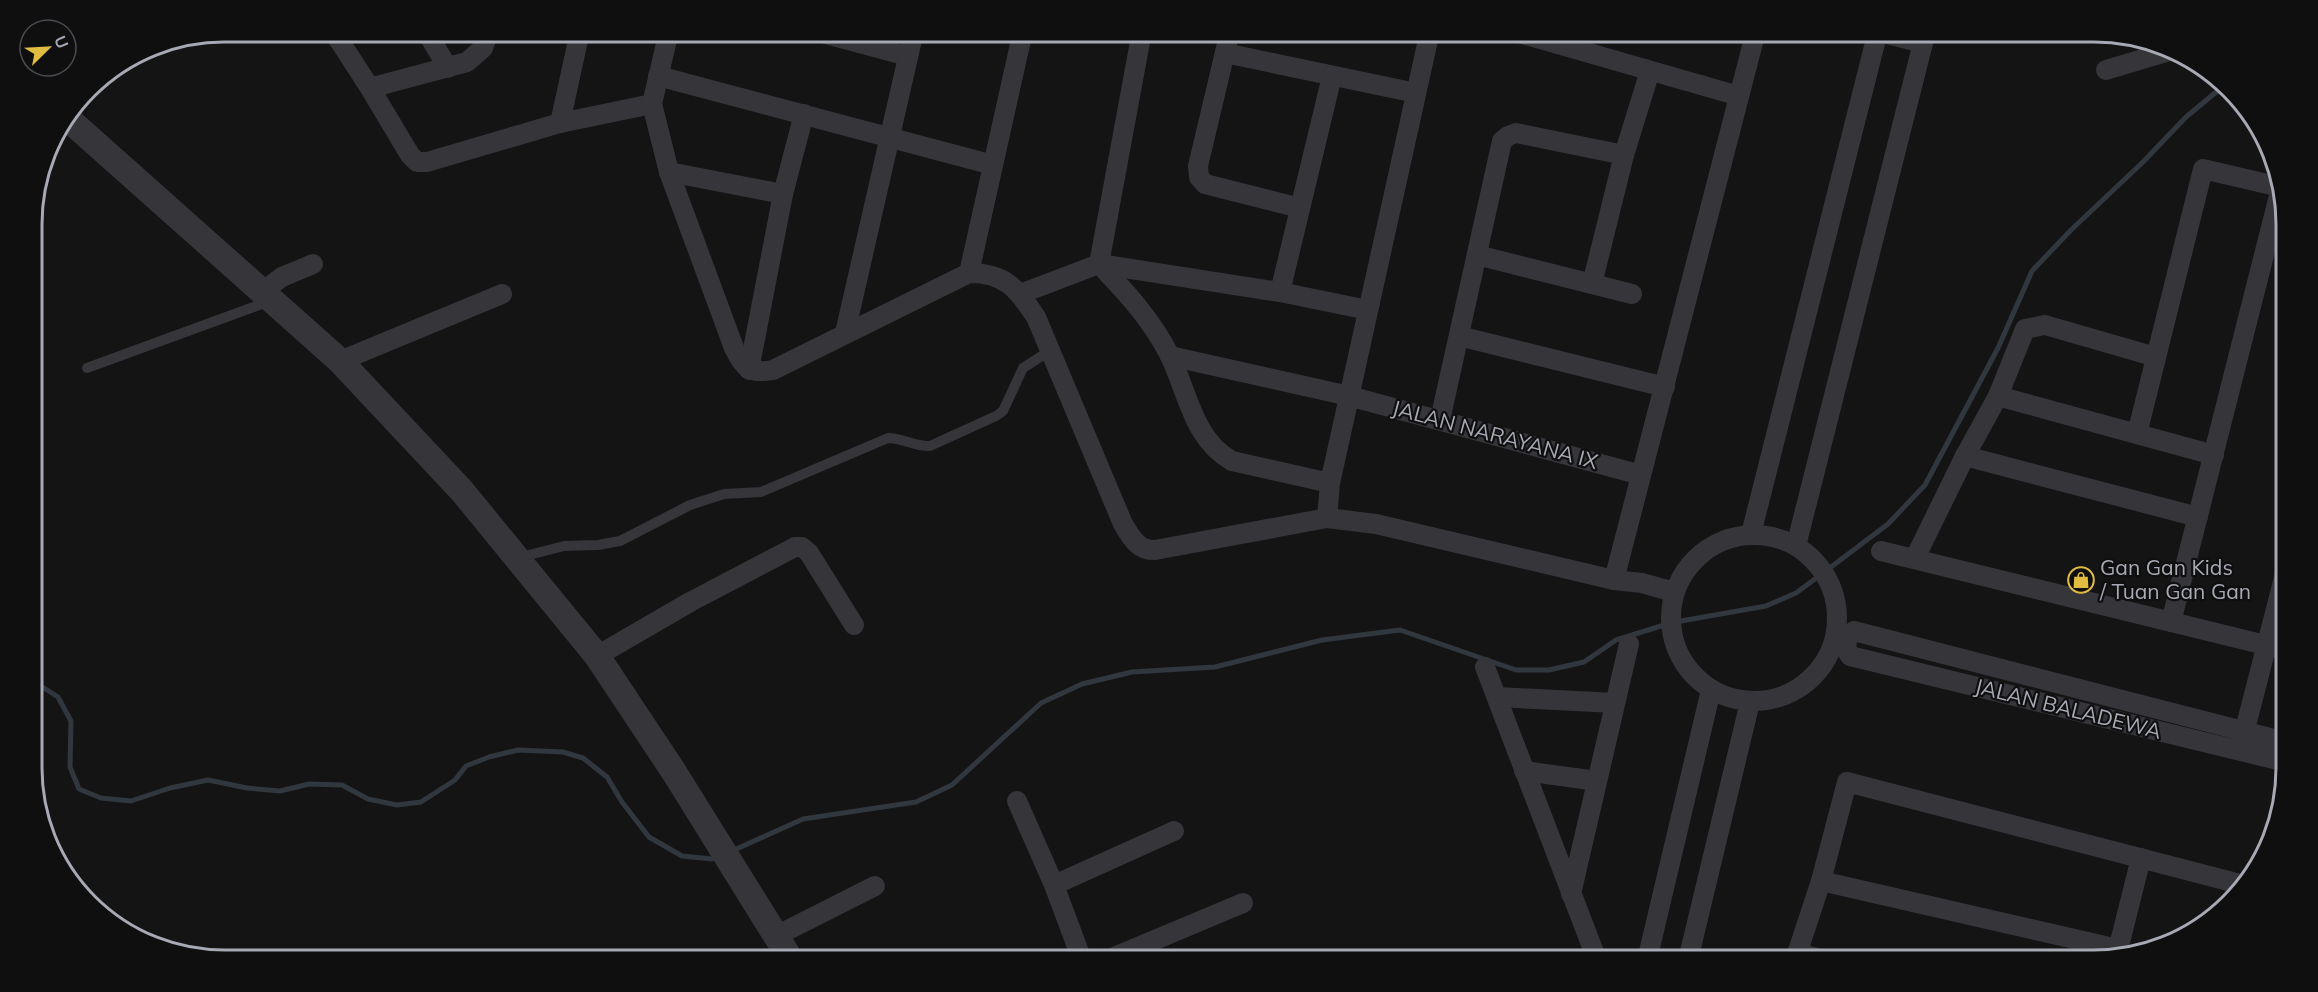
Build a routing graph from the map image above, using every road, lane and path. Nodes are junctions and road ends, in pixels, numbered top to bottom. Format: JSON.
{"nodes":[{"id":1,"x":340,"y":42,"type":"edge"},
{"id":2,"x":432,"y":42,"type":"edge"},
{"id":3,"x":485,"y":42,"type":"edge"},
{"id":4,"x":578,"y":42,"type":"edge"},
{"id":5,"x":666,"y":42,"type":"edge"},
{"id":6,"x":854,"y":42,"type":"edge"},
{"id":7,"x":912,"y":42,"type":"edge"},
{"id":8,"x":1021,"y":42,"type":"edge"},
{"id":9,"x":1140,"y":42,"type":"edge"},
{"id":10,"x":1228,"y":42,"type":"edge"},
{"id":11,"x":1428,"y":42,"type":"edge"},
{"id":12,"x":1547,"y":42,"type":"edge"},
{"id":13,"x":1753,"y":42,"type":"edge"},
{"id":14,"x":1874,"y":42,"type":"edge"},
{"id":15,"x":1924,"y":42,"type":"edge"},
{"id":16,"x":1225,"y":53,"type":"junction"},
{"id":17,"x":2159,"y":54,"type":"edge"},
{"id":18,"x":908,"y":56,"type":"junction"},
{"id":19,"x":448,"y":68,"type":"junction"},
{"id":20,"x":2106,"y":70,"type":"dead end"},
{"id":21,"x":1650,"y":71,"type":"junction"},
{"id":22,"x":658,"y":76,"type":"junction"},
{"id":23,"x":1332,"y":76,"type":"junction"},
{"id":24,"x":370,"y":88,"type":"junction"},
{"id":25,"x":1416,"y":93,"type":"junction"},
{"id":26,"x":1739,"y":96,"type":"junction"},
{"id":27,"x":652,"y":104,"type":"junction"},
{"id":28,"x":804,"y":114,"type":"junction"},
{"id":29,"x":73,"y":123,"type":"edge"},
{"id":30,"x":560,"y":123,"type":"junction"},
{"id":31,"x":890,"y":137,"type":"junction"},
{"id":32,"x":1624,"y":155,"type":"junction"},
{"id":33,"x":993,"y":165,"type":"junction"},
{"id":34,"x":669,"y":172,"type":"junction"},
{"id":35,"x":2272,"y":186,"type":"edge"},
{"id":36,"x":783,"y":194,"type":"junction"},
{"id":37,"x":1300,"y":208,"type":"junction"},
{"id":38,"x":2275,"y":209,"type":"edge"},
{"id":39,"x":1477,"y":255,"type":"junction"},
{"id":40,"x":313,"y":264,"type":"dead end"},
{"id":41,"x":1099,"y":264,"type":"junction"},
{"id":42,"x":969,"y":273,"type":"junction"},
{"id":43,"x":1592,"y":284,"type":"junction"},
{"id":44,"x":1280,"y":292,"type":"junction"},
{"id":45,"x":502,"y":294,"type":"dead end"},
{"id":46,"x":1020,"y":294,"type":"junction"},
{"id":47,"x":1632,"y":294,"type":"dead end"},
{"id":48,"x":269,"y":295,"type":"junction"},
{"id":49,"x":1368,"y":310,"type":"junction"},
{"id":50,"x":845,"y":333,"type":"junction"},
{"id":51,"x":1459,"y":336,"type":"junction"},
{"id":52,"x":1051,"y":350,"type":"junction"},
{"id":53,"x":1170,"y":356,"type":"junction"},
{"id":54,"x":2156,"y":357,"type":"junction"},
{"id":55,"x":340,"y":361,"type":"junction"},
{"id":56,"x":87,"y":368,"type":"dead end"},
{"id":57,"x":749,"y":370,"type":"junction"},
{"id":58,"x":1665,"y":387,"type":"junction"},
{"id":59,"x":1349,"y":396,"type":"junction"},
{"id":60,"x":1998,"y":396,"type":"junction"},
{"id":61,"x":1440,"y":420,"type":"junction"},
{"id":62,"x":2137,"y":434,"type":"junction"},
{"id":63,"x":2214,"y":455,"type":"junction"},
{"id":64,"x":1965,"y":456,"type":"junction"},
{"id":65,"x":1641,"y":475,"type":"junction"},
{"id":66,"x":1330,"y":483,"type":"junction"},
{"id":67,"x":2198,"y":517,"type":"junction"},
{"id":68,"x":1327,"y":518,"type":"junction"},
{"id":69,"x":1751,"y":534,"type":"junction"},
{"id":70,"x":1796,"y":546,"type":"junction"},
{"id":71,"x":1881,"y":551,"type":"dead end"},
{"id":72,"x":517,"y":558,"type":"junction"},
{"id":73,"x":1915,"y":558,"type":"junction"},
{"id":74,"x":1614,"y":580,"type":"junction"},
{"id":75,"x":1674,"y":592,"type":"junction"},
{"id":76,"x":2276,"y":607,"type":"edge"},
{"id":77,"x":2171,"y":622,"type":"junction"},
{"id":78,"x":854,"y":625,"type":"dead end"},
{"id":79,"x":1629,"y":644,"type":"dead end"},
{"id":80,"x":2266,"y":644,"type":"junction"},
{"id":81,"x":2276,"y":647,"type":"edge"},
{"id":82,"x":597,"y":656,"type":"junction"},
{"id":83,"x":1485,"y":668,"type":"dead end"},
{"id":84,"x":1711,"y":690,"type":"junction"},
{"id":85,"x":1497,"y":698,"type":"junction"},
{"id":86,"x":1750,"y":702,"type":"junction"},
{"id":87,"x":1615,"y":703,"type":"junction"},
{"id":88,"x":2242,"y":741,"type":"junction"},
{"id":89,"x":2276,"y":742,"type":"edge"},
{"id":90,"x":2276,"y":757,"type":"edge"},
{"id":91,"x":1524,"y":771,"type":"junction"},
{"id":92,"x":1597,"y":781,"type":"junction"},
{"id":93,"x":1017,"y":801,"type":"dead end"},
{"id":94,"x":1174,"y":831,"type":"dead end"},
{"id":95,"x":2141,"y":858,"type":"junction"},
{"id":96,"x":1821,"y":881,"type":"junction"},
{"id":97,"x":2235,"y":883,"type":"edge"},
{"id":98,"x":1054,"y":885,"type":"junction"},
{"id":99,"x":875,"y":886,"type":"dead end"},
{"id":100,"x":1571,"y":894,"type":"junction"},
{"id":101,"x":1243,"y":903,"type":"dead end"},
{"id":102,"x":776,"y":936,"type":"junction"},
{"id":103,"x":2118,"y":948,"type":"edge"},
{"id":104,"x":785,"y":950,"type":"edge"},
{"id":105,"x":1078,"y":950,"type":"edge"},
{"id":106,"x":1131,"y":950,"type":"edge"},
{"id":107,"x":1593,"y":950,"type":"edge"},
{"id":108,"x":1649,"y":950,"type":"edge"},
{"id":109,"x":1690,"y":950,"type":"edge"},
{"id":110,"x":1798,"y":950,"type":"edge"},
{"id":111,"x":2101,"y":950,"type":"edge"}],
"edges":[{"from":1,"to":24,"type":"street"},
{"from":2,"to":19,"type":"street"},
{"from":3,"to":19,"type":"street"},
{"from":4,"to":30,"type":"street"},
{"from":5,"to":22,"type":"street"},
{"from":6,"to":18,"type":"street"},
{"from":7,"to":18,"type":"street"},
{"from":8,"to":33,"type":"street"},
{"from":9,"to":41,"type":"street"},
{"from":10,"to":16,"type":"street"},
{"from":11,"to":25,"type":"street"},
{"from":12,"to":21,"type":"street"},
{"from":13,"to":26,"type":"street"},
{"from":14,"to":69,"type":"street"},
{"from":15,"to":70,"type":"street"},
{"from":16,"to":23,"type":"street"},
{"from":16,"to":37,"type":"street"},
{"from":17,"to":20,"type":"street"},
{"from":18,"to":31,"type":"street"},
{"from":19,"to":24,"type":"street"},
{"from":21,"to":26,"type":"street"},
{"from":21,"to":32,"type":"street"},
{"from":22,"to":27,"type":"street"},
{"from":22,"to":28,"type":"street"},
{"from":23,"to":25,"type":"street"},
{"from":23,"to":37,"type":"street"},
{"from":24,"to":30,"type":"street"},
{"from":25,"to":49,"type":"street"},
{"from":26,"to":58,"type":"street"},
{"from":27,"to":30,"type":"street"},
{"from":27,"to":34,"type":"street"},
{"from":28,"to":31,"type":"street"},
{"from":28,"to":36,"type":"street"},
{"from":29,"to":48,"type":"street"},
{"from":31,"to":33,"type":"street"},
{"from":31,"to":50,"type":"street"},
{"from":32,"to":39,"type":"street"},
{"from":32,"to":43,"type":"street"},
{"from":33,"to":42,"type":"street"},
{"from":34,"to":36,"type":"street"},
{"from":34,"to":57,"type":"street"},
{"from":35,"to":54,"type":"street"},
{"from":36,"to":57,"type":"street"},
{"from":37,"to":44,"type":"street"},
{"from":38,"to":63,"type":"street"},
{"from":39,"to":43,"type":"street"},
{"from":39,"to":51,"type":"street"},
{"from":40,"to":48,"type":"street"},
{"from":41,"to":44,"type":"street"},
{"from":41,"to":46,"type":"street"},
{"from":41,"to":53,"type":"street"},
{"from":42,"to":46,"type":"street"},
{"from":42,"to":50,"type":"street"},
{"from":43,"to":47,"type":"street"},
{"from":44,"to":49,"type":"street"},
{"from":45,"to":55,"type":"street"},
{"from":46,"to":52,"type":"street"},
{"from":48,"to":55,"type":"street"},
{"from":48,"to":56,"type":"lane"},
{"from":49,"to":59,"type":"street"},
{"from":50,"to":57,"type":"street"},
{"from":51,"to":58,"type":"street"},
{"from":51,"to":61,"type":"street"},
{"from":52,"to":68,"type":"street"},
{"from":52,"to":72,"type":"lane"},
{"from":53,"to":59,"type":"street","name":"JALAN NARAYANA IX"},
{"from":53,"to":66,"type":"street"},
{"from":54,"to":60,"type":"street"},
{"from":54,"to":62,"type":"street"},
{"from":55,"to":72,"type":"street"},
{"from":58,"to":65,"type":"street"},
{"from":59,"to":61,"type":"street","name":"JALAN NARAYANA IX"},
{"from":59,"to":66,"type":"street"},
{"from":60,"to":62,"type":"street"},
{"from":60,"to":64,"type":"street"},
{"from":61,"to":65,"type":"street","name":"JALAN NARAYANA IX"},
{"from":62,"to":63,"type":"street"},
{"from":63,"to":67,"type":"street"},
{"from":64,"to":67,"type":"street"},
{"from":64,"to":73,"type":"street"},
{"from":65,"to":74,"type":"street"},
{"from":66,"to":68,"type":"street"},
{"from":67,"to":77,"type":"street"},
{"from":68,"to":74,"type":"street"},
{"from":69,"to":70,"type":"street"},
{"from":69,"to":75,"type":"street"},
{"from":70,"to":86,"type":"street"},
{"from":71,"to":73,"type":"street"},
{"from":72,"to":82,"type":"street"},
{"from":73,"to":77,"type":"street"},
{"from":74,"to":75,"type":"street"},
{"from":75,"to":84,"type":"street"},
{"from":76,"to":80,"type":"street"},
{"from":77,"to":80,"type":"street"},
{"from":78,"to":82,"type":"street"},
{"from":79,"to":87,"type":"street"},
{"from":80,"to":81,"type":"street"},
{"from":80,"to":88,"type":"street"},
{"from":82,"to":102,"type":"street"},
{"from":83,"to":85,"type":"street"},
{"from":84,"to":86,"type":"street"},
{"from":84,"to":108,"type":"street"},
{"from":85,"to":87,"type":"street"},
{"from":85,"to":91,"type":"street"},
{"from":86,"to":109,"type":"street"},
{"from":87,"to":92,"type":"street"},
{"from":88,"to":88,"type":"street","name":"JALAN BALADEWA"},
{"from":88,"to":89,"type":"street","name":"JALAN BALADEWA"},
{"from":88,"to":90,"type":"street","name":"JALAN BALADEWA"},
{"from":91,"to":92,"type":"street"},
{"from":91,"to":100,"type":"street"},
{"from":92,"to":100,"type":"street"},
{"from":93,"to":98,"type":"street"},
{"from":94,"to":98,"type":"street"},
{"from":95,"to":96,"type":"street"},
{"from":95,"to":97,"type":"street"},
{"from":95,"to":103,"type":"street"},
{"from":96,"to":110,"type":"street"},
{"from":96,"to":111,"type":"street"},
{"from":98,"to":105,"type":"street"},
{"from":99,"to":102,"type":"street"},
{"from":100,"to":107,"type":"street"},
{"from":101,"to":106,"type":"street"},
{"from":102,"to":104,"type":"street"}]}
